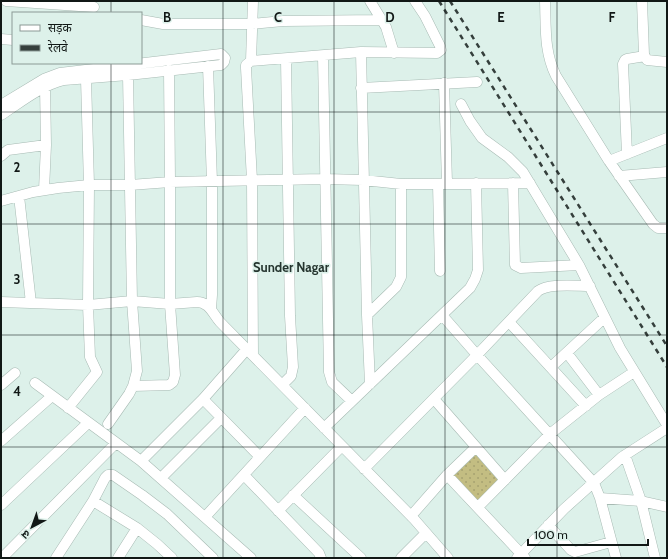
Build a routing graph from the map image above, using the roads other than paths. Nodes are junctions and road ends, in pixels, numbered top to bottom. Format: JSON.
{"nodes":[{"id":1,"x":6,"y":1,"type":"edge"},
{"id":2,"x":253,"y":1,"type":"edge"},
{"id":3,"x":370,"y":1,"type":"edge"},
{"id":4,"x":415,"y":1,"type":"edge"},
{"id":5,"x":545,"y":1,"type":"edge"},
{"id":6,"x":642,"y":1,"type":"edge"},
{"id":7,"x":50,"y":3,"type":"edge"},
{"id":8,"x":94,"y":7,"type":"dead end"},
{"id":9,"x":142,"y":20,"type":"edge"},
{"id":10,"x":382,"y":20,"type":"junction"},
{"id":11,"x":252,"y":24,"type":"junction"},
{"id":12,"x":1,"y":39,"type":"edge"},
{"id":13,"x":12,"y":40,"type":"edge"},
{"id":14,"x":361,"y":52,"type":"junction"},
{"id":15,"x":394,"y":53,"type":"junction"},
{"id":16,"x":323,"y":56,"type":"junction"},
{"id":17,"x":645,"y":56,"type":"junction"},
{"id":18,"x":286,"y":59,"type":"junction"},
{"id":19,"x":251,"y":61,"type":"junction"},
{"id":20,"x":667,"y":62,"type":"edge"},
{"id":21,"x":142,"y":63,"type":"edge"},
{"id":22,"x":136,"y":64,"type":"edge"},
{"id":23,"x":208,"y":66,"type":"junction"},
{"id":24,"x":169,"y":70,"type":"junction"},
{"id":25,"x":128,"y":75,"type":"junction"},
{"id":26,"x":86,"y":79,"type":"junction"},
{"id":27,"x":477,"y":82,"type":"dead end"},
{"id":28,"x":444,"y":83,"type":"junction"},
{"id":29,"x":44,"y":86,"type":"junction"},
{"id":30,"x":361,"y":88,"type":"junction"},
{"id":31,"x":461,"y":104,"type":"dead end"},
{"id":32,"x":1,"y":105,"type":"edge"},
{"id":33,"x":1,"y":115,"type":"edge"},
{"id":34,"x":667,"y":138,"type":"edge"},
{"id":35,"x":46,"y":145,"type":"junction"},
{"id":36,"x":627,"y":154,"type":"junction"},
{"id":37,"x":1,"y":156,"type":"edge"},
{"id":38,"x":609,"y":161,"type":"junction"},
{"id":39,"x":667,"y":172,"type":"edge"},
{"id":40,"x":620,"y":176,"type":"junction"},
{"id":41,"x":252,"y":180,"type":"junction"},
{"id":42,"x":288,"y":180,"type":"junction"},
{"id":43,"x":325,"y":180,"type":"junction"},
{"id":44,"x":363,"y":180,"type":"junction"},
{"id":45,"x":170,"y":182,"type":"junction"},
{"id":46,"x":212,"y":182,"type":"junction"},
{"id":47,"x":476,"y":183,"type":"junction"},
{"id":48,"x":513,"y":183,"type":"junction"},
{"id":49,"x":530,"y":183,"type":"junction"},
{"id":50,"x":401,"y":184,"type":"junction"},
{"id":51,"x":443,"y":184,"type":"junction"},
{"id":52,"x":89,"y":185,"type":"junction"},
{"id":53,"x":130,"y":185,"type":"junction"},
{"id":54,"x":44,"y":190,"type":"junction"},
{"id":55,"x":19,"y":196,"type":"junction"},
{"id":56,"x":1,"y":201,"type":"edge"},
{"id":57,"x":667,"y":228,"type":"edge"},
{"id":58,"x":579,"y":265,"type":"junction"},
{"id":59,"x":440,"y":271,"type":"dead end"},
{"id":60,"x":590,"y":286,"type":"junction"},
{"id":61,"x":132,"y":301,"type":"junction"},
{"id":62,"x":1,"y":302,"type":"edge"},
{"id":63,"x":31,"y":303,"type":"junction"},
{"id":64,"x":170,"y":304,"type":"junction"},
{"id":65,"x":88,"y":305,"type":"junction"},
{"id":66,"x":211,"y":309,"type":"junction"},
{"id":67,"x":367,"y":315,"type":"junction"},
{"id":68,"x":442,"y":315,"type":"junction"},
{"id":69,"x":604,"y":318,"type":"junction"},
{"id":70,"x":509,"y":322,"type":"junction"},
{"id":71,"x":250,"y":352,"type":"junction"},
{"id":72,"x":567,"y":353,"type":"junction"},
{"id":73,"x":477,"y":355,"type":"junction"},
{"id":74,"x":551,"y":367,"type":"junction"},
{"id":75,"x":634,"y":372,"type":"junction"},
{"id":76,"x":15,"y":373,"type":"dead end"},
{"id":77,"x":35,"y":383,"type":"dead end"},
{"id":78,"x":283,"y":384,"type":"junction"},
{"id":79,"x":370,"y":384,"type":"junction"},
{"id":80,"x":1,"y":385,"type":"edge"},
{"id":81,"x":133,"y":386,"type":"junction"},
{"id":82,"x":599,"y":395,"type":"junction"},
{"id":83,"x":52,"y":396,"type":"junction"},
{"id":84,"x":203,"y":399,"type":"junction"},
{"id":85,"x":434,"y":399,"type":"junction"},
{"id":86,"x":352,"y":401,"type":"junction"},
{"id":87,"x":586,"y":406,"type":"junction"},
{"id":88,"x":68,"y":408,"type":"junction"},
{"id":89,"x":305,"y":408,"type":"junction"},
{"id":90,"x":221,"y":418,"type":"junction"},
{"id":91,"x":88,"y":423,"type":"junction"},
{"id":92,"x":108,"y":424,"type":"dead end"},
{"id":93,"x":667,"y":425,"type":"edge"},
{"id":94,"x":324,"y":428,"type":"junction"},
{"id":95,"x":667,"y":428,"type":"edge"},
{"id":96,"x":550,"y":434,"type":"junction"},
{"id":97,"x":1,"y":442,"type":"edge"},
{"id":98,"x":116,"y":443,"type":"junction"},
{"id":99,"x":342,"y":446,"type":"junction"},
{"id":100,"x":475,"y":448,"type":"junction"},
{"id":101,"x":625,"y":455,"type":"junction"},
{"id":102,"x":260,"y":457,"type":"junction"},
{"id":103,"x":141,"y":461,"type":"junction"},
{"id":104,"x":364,"y":469,"type":"junction"},
{"id":105,"x":244,"y":475,"type":"junction"},
{"id":106,"x":447,"y":475,"type":"junction"},
{"id":107,"x":161,"y":478,"type":"junction"},
{"id":108,"x":505,"y":480,"type":"junction"},
{"id":109,"x":594,"y":482,"type":"junction"},
{"id":110,"x":293,"y":495,"type":"junction"},
{"id":111,"x":600,"y":498,"type":"junction"},
{"id":112,"x":92,"y":501,"type":"junction"},
{"id":113,"x":641,"y":501,"type":"junction"},
{"id":114,"x":1,"y":505,"type":"edge"},
{"id":115,"x":667,"y":507,"type":"edge"},
{"id":116,"x":478,"y":508,"type":"junction"},
{"id":117,"x":278,"y":511,"type":"junction"},
{"id":118,"x":411,"y":516,"type":"junction"},
{"id":119,"x":205,"y":517,"type":"junction"},
{"id":120,"x":548,"y":525,"type":"junction"},
{"id":121,"x":137,"y":528,"type":"junction"},
{"id":122,"x":426,"y":533,"type":"junction"},
{"id":123,"x":612,"y":542,"type":"junction"},
{"id":124,"x":521,"y":557,"type":"edge"},
{"id":125,"x":2,"y":558,"type":"edge"},
{"id":126,"x":56,"y":558,"type":"edge"},
{"id":127,"x":118,"y":558,"type":"edge"},
{"id":128,"x":172,"y":558,"type":"edge"},
{"id":129,"x":213,"y":558,"type":"edge"},
{"id":130,"x":251,"y":558,"type":"edge"},
{"id":131,"x":321,"y":558,"type":"edge"},
{"id":132,"x":361,"y":558,"type":"edge"},
{"id":133,"x":401,"y":558,"type":"edge"},
{"id":134,"x":448,"y":558,"type":"edge"},
{"id":135,"x":616,"y":558,"type":"edge"},
{"id":136,"x":655,"y":558,"type":"edge"}],
"edges":[{"from":1,"to":7,"type":"street"},
{"from":2,"to":11,"type":"street"},
{"from":3,"to":10,"type":"street"},
{"from":4,"to":15,"type":"street"},
{"from":5,"to":38,"type":"street"},
{"from":6,"to":17,"type":"street"},
{"from":7,"to":8,"type":"street"},
{"from":9,"to":11,"type":"street"},
{"from":10,"to":11,"type":"street"},
{"from":10,"to":15,"type":"street"},
{"from":11,"to":19,"type":"street"},
{"from":12,"to":13,"type":"street"},
{"from":14,"to":15,"type":"street"},
{"from":14,"to":16,"type":"street"},
{"from":14,"to":30,"type":"street"},
{"from":16,"to":18,"type":"street"},
{"from":16,"to":43,"type":"street"},
{"from":17,"to":20,"type":"street"},
{"from":17,"to":36,"type":"street"},
{"from":18,"to":19,"type":"street"},
{"from":18,"to":42,"type":"street"},
{"from":19,"to":41,"type":"street"},
{"from":21,"to":23,"type":"street"},
{"from":22,"to":32,"type":"street"},
{"from":23,"to":24,"type":"street"},
{"from":23,"to":46,"type":"street"},
{"from":24,"to":25,"type":"street"},
{"from":24,"to":45,"type":"street"},
{"from":25,"to":26,"type":"street"},
{"from":25,"to":53,"type":"street"},
{"from":26,"to":29,"type":"street"},
{"from":26,"to":52,"type":"street"},
{"from":27,"to":28,"type":"street"},
{"from":28,"to":30,"type":"street"},
{"from":28,"to":51,"type":"street"},
{"from":29,"to":33,"type":"street"},
{"from":29,"to":35,"type":"street"},
{"from":30,"to":44,"type":"street"},
{"from":31,"to":49,"type":"street"},
{"from":34,"to":36,"type":"street"},
{"from":35,"to":37,"type":"street"},
{"from":35,"to":54,"type":"street"},
{"from":36,"to":38,"type":"street"},
{"from":38,"to":40,"type":"street"},
{"from":39,"to":40,"type":"street"},
{"from":40,"to":57,"type":"street"},
{"from":41,"to":42,"type":"street"},
{"from":41,"to":46,"type":"street"},
{"from":41,"to":71,"type":"street"},
{"from":42,"to":43,"type":"street"},
{"from":42,"to":78,"type":"street"},
{"from":43,"to":44,"type":"street"},
{"from":43,"to":86,"type":"street"},
{"from":44,"to":50,"type":"street"},
{"from":44,"to":67,"type":"street"},
{"from":45,"to":46,"type":"street"},
{"from":45,"to":53,"type":"street"},
{"from":45,"to":64,"type":"street"},
{"from":46,"to":66,"type":"street"},
{"from":47,"to":48,"type":"street"},
{"from":47,"to":51,"type":"street"},
{"from":47,"to":68,"type":"street"},
{"from":48,"to":49,"type":"street"},
{"from":48,"to":58,"type":"street"},
{"from":49,"to":58,"type":"street"},
{"from":50,"to":51,"type":"street"},
{"from":50,"to":67,"type":"street"},
{"from":51,"to":59,"type":"street"},
{"from":52,"to":53,"type":"street"},
{"from":52,"to":54,"type":"street"},
{"from":52,"to":65,"type":"street"},
{"from":53,"to":61,"type":"street"},
{"from":54,"to":55,"type":"street"},
{"from":55,"to":56,"type":"street"},
{"from":55,"to":63,"type":"street"},
{"from":58,"to":60,"type":"street"},
{"from":60,"to":69,"type":"street"},
{"from":60,"to":70,"type":"street"},
{"from":61,"to":64,"type":"street"},
{"from":61,"to":65,"type":"street"},
{"from":61,"to":81,"type":"street"},
{"from":62,"to":63,"type":"street"},
{"from":63,"to":65,"type":"street"},
{"from":64,"to":66,"type":"street"},
{"from":64,"to":81,"type":"street"},
{"from":65,"to":88,"type":"street"},
{"from":66,"to":71,"type":"street"},
{"from":67,"to":79,"type":"street"},
{"from":68,"to":73,"type":"street"},
{"from":68,"to":79,"type":"street"},
{"from":69,"to":72,"type":"street"},
{"from":69,"to":75,"type":"street"},
{"from":70,"to":73,"type":"street"},
{"from":70,"to":74,"type":"street"},
{"from":71,"to":78,"type":"street"},
{"from":71,"to":84,"type":"street"},
{"from":72,"to":74,"type":"street"},
{"from":72,"to":82,"type":"street"},
{"from":73,"to":85,"type":"street"},
{"from":73,"to":96,"type":"street"},
{"from":74,"to":87,"type":"street"},
{"from":75,"to":82,"type":"street"},
{"from":75,"to":93,"type":"street"},
{"from":76,"to":80,"type":"street"},
{"from":77,"to":83,"type":"street"},
{"from":78,"to":89,"type":"street"},
{"from":79,"to":86,"type":"street"},
{"from":81,"to":92,"type":"street"},
{"from":82,"to":87,"type":"street"},
{"from":83,"to":88,"type":"street"},
{"from":83,"to":97,"type":"street"},
{"from":84,"to":90,"type":"street"},
{"from":84,"to":103,"type":"street"},
{"from":85,"to":100,"type":"street"},
{"from":85,"to":104,"type":"street"},
{"from":86,"to":94,"type":"street"},
{"from":87,"to":96,"type":"street"},
{"from":88,"to":91,"type":"street"},
{"from":89,"to":94,"type":"street"},
{"from":89,"to":102,"type":"street"},
{"from":90,"to":102,"type":"street"},
{"from":90,"to":107,"type":"street"},
{"from":91,"to":98,"type":"street"},
{"from":91,"to":114,"type":"street"},
{"from":94,"to":99,"type":"street"},
{"from":95,"to":101,"type":"street"},
{"from":96,"to":108,"type":"street"},
{"from":96,"to":109,"type":"street"},
{"from":98,"to":103,"type":"street"},
{"from":98,"to":125,"type":"street"},
{"from":99,"to":104,"type":"street"},
{"from":99,"to":110,"type":"street"},
{"from":100,"to":106,"type":"street"},
{"from":100,"to":108,"type":"street"},
{"from":101,"to":109,"type":"street"},
{"from":101,"to":113,"type":"street"},
{"from":102,"to":105,"type":"street"},
{"from":103,"to":107,"type":"street"},
{"from":104,"to":118,"type":"street"},
{"from":105,"to":117,"type":"street"},
{"from":105,"to":119,"type":"street"},
{"from":106,"to":116,"type":"street"},
{"from":106,"to":118,"type":"street"},
{"from":107,"to":119,"type":"street"},
{"from":108,"to":116,"type":"street"},
{"from":109,"to":111,"type":"street"},
{"from":109,"to":120,"type":"street"},
{"from":110,"to":117,"type":"street"},
{"from":110,"to":132,"type":"street"},
{"from":111,"to":113,"type":"street"},
{"from":111,"to":123,"type":"street"},
{"from":112,"to":121,"type":"street"},
{"from":112,"to":126,"type":"street"},
{"from":112,"to":129,"type":"street"},
{"from":113,"to":115,"type":"street"},
{"from":113,"to":136,"type":"street"},
{"from":116,"to":124,"type":"street"},
{"from":117,"to":131,"type":"street"},
{"from":118,"to":122,"type":"street"},
{"from":119,"to":130,"type":"street"},
{"from":120,"to":123,"type":"street"},
{"from":120,"to":124,"type":"street"},
{"from":121,"to":127,"type":"street"},
{"from":121,"to":128,"type":"street"},
{"from":122,"to":133,"type":"street"},
{"from":122,"to":134,"type":"street"},
{"from":123,"to":135,"type":"street"}]}
